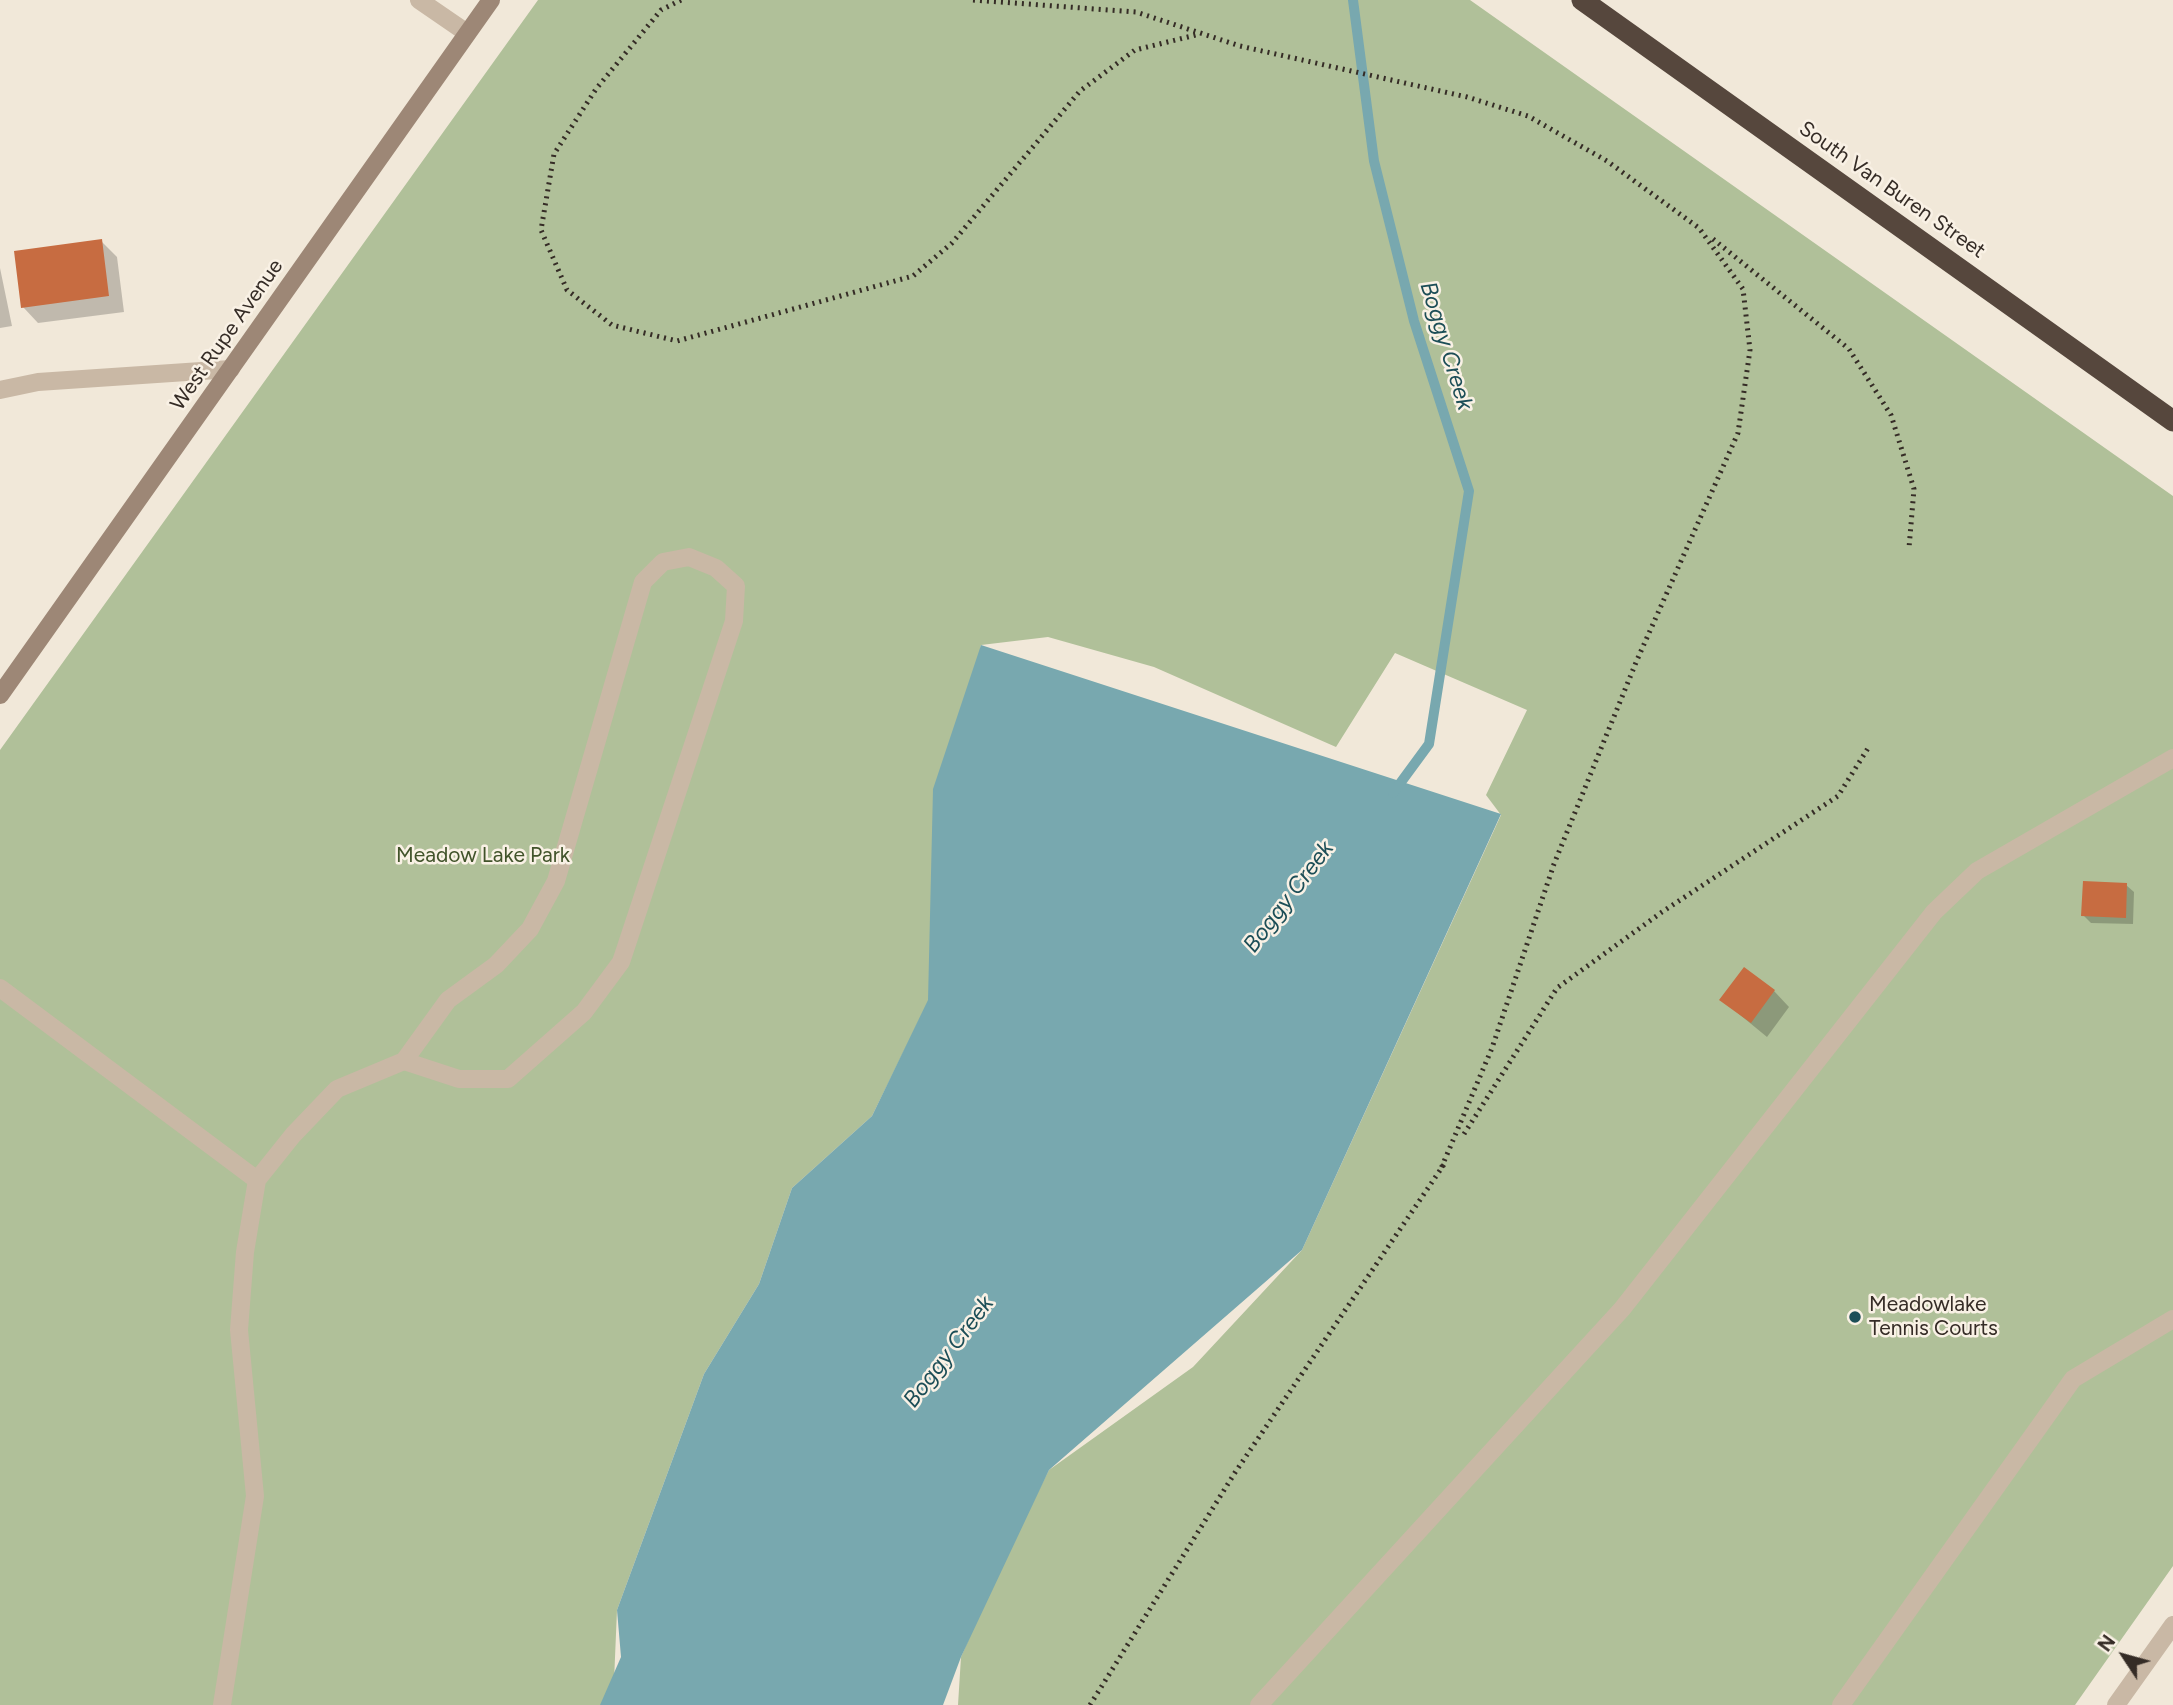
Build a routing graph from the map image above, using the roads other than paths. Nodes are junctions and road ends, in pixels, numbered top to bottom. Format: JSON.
{"nodes":[{"id":1,"x":419,"y":0,"type":"edge"},
{"id":2,"x":491,"y":0,"type":"edge"},
{"id":3,"x":1582,"y":0,"type":"edge"},
{"id":4,"x":467,"y":33,"type":"junction"},
{"id":5,"x":231,"y":369,"type":"junction"},
{"id":6,"x":0,"y":390,"type":"edge"},
{"id":7,"x":2173,"y":421,"type":"edge"},
{"id":8,"x":0,"y":695,"type":"edge"},
{"id":9,"x":2173,"y":758,"type":"edge"},
{"id":10,"x":0,"y":988,"type":"edge"},
{"id":11,"x":404,"y":1060,"type":"junction"},
{"id":12,"x":257,"y":1180,"type":"junction"},
{"id":13,"x":2173,"y":1320,"type":"edge"},
{"id":14,"x":2173,"y":1625,"type":"edge"},
{"id":15,"x":222,"y":1705,"type":"edge"},
{"id":16,"x":1259,"y":1705,"type":"edge"},
{"id":17,"x":1841,"y":1705,"type":"edge"},
{"id":18,"x":2116,"y":1705,"type":"edge"}],
"edges":[{"from":1,"to":4,"type":"street"},
{"from":2,"to":4,"type":"street","name":"West Rupe Avenue"},
{"from":3,"to":7,"type":"highway","name":"South Van Buren Street"},
{"from":4,"to":5,"type":"street","name":"West Rupe Avenue"},
{"from":5,"to":6,"type":"street"},
{"from":5,"to":8,"type":"street","name":"West Rupe Avenue"},
{"from":9,"to":16,"type":"street"},
{"from":10,"to":12,"type":"street"},
{"from":11,"to":11,"type":"street"},
{"from":11,"to":12,"type":"street"},
{"from":12,"to":15,"type":"street"},
{"from":13,"to":17,"type":"street"},
{"from":14,"to":18,"type":"street"}]}
